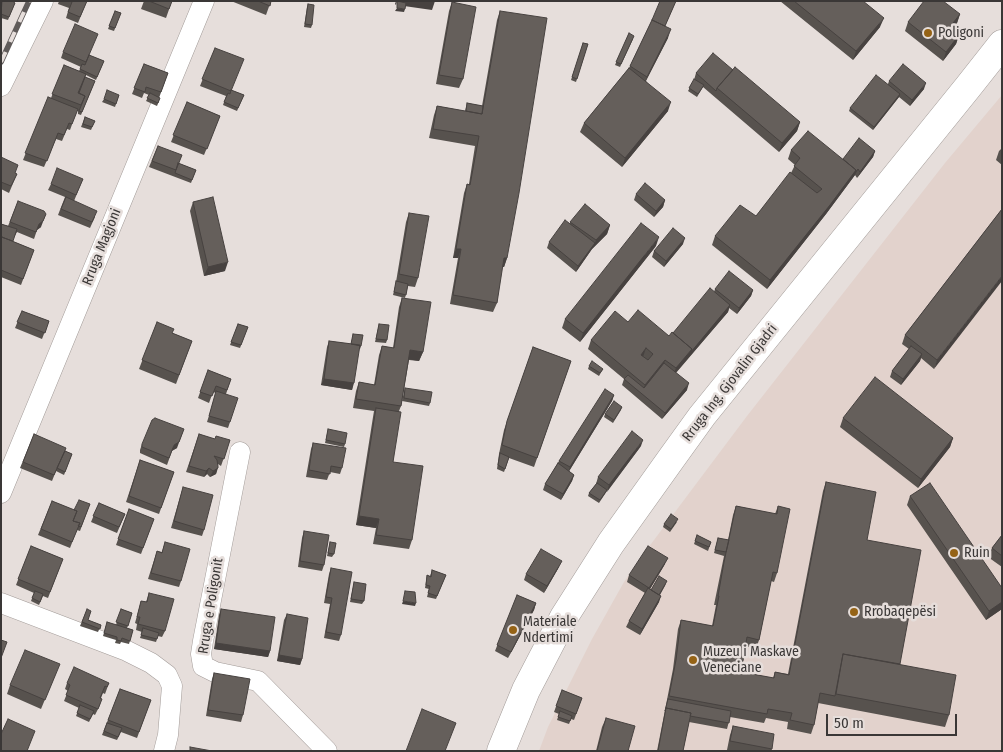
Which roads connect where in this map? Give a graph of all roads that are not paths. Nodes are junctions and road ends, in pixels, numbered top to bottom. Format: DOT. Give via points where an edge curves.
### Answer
graph roads {
  1 [pos="42,1"];
  2 [pos="204,1"];
  3 [pos="1002,44"];
  4 [pos="1,86"];
  5 [pos="240,452"];
  6 [pos="1,493"];
  7 [pos="1,603"];
  8 [pos="164,751"];
  9 [pos="327,751"];
  10 [pos="501,751"];
  1 -- 4 [label="street"];
  2 -- 6 [label="street, Rruga Magjoni"];
  3 -- 10 [label="main road, Rruga Ing. Gjovalin Gjadri" via="702,416 611,543 564,617 526,690"];
  5 -- 9 [label="street, Rruga e Poligonit" via="203,641 203,666 215,672 258,681"];
  7 -- 8 [label="street" via="127,651 167,675 172,686"];
}
